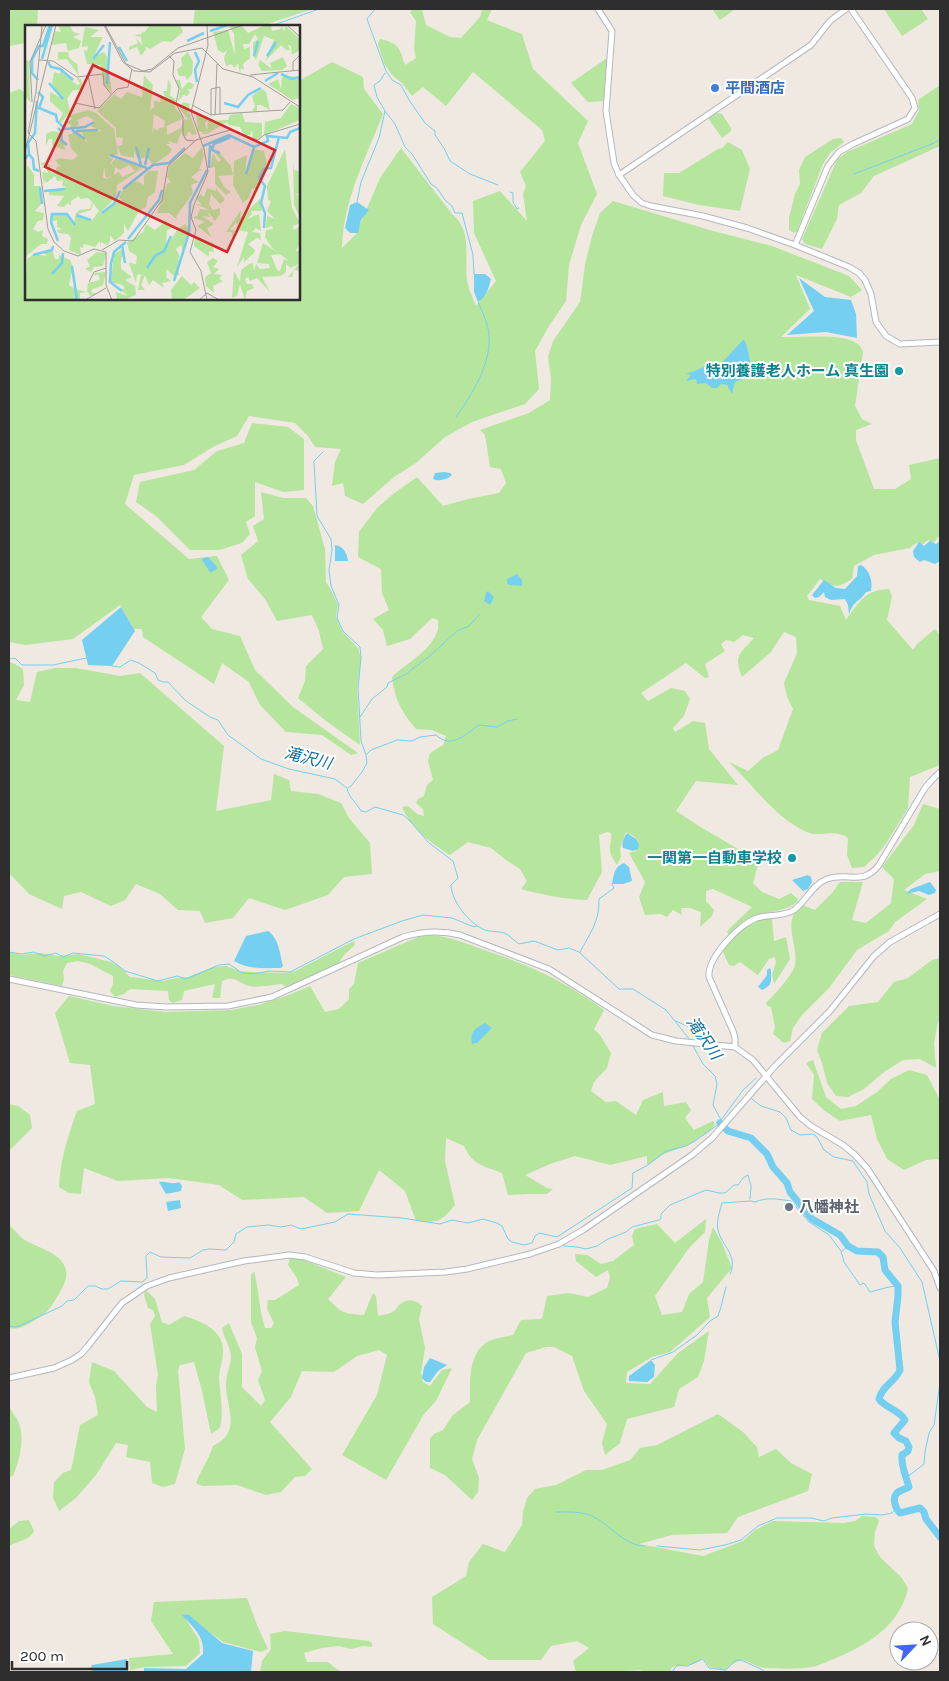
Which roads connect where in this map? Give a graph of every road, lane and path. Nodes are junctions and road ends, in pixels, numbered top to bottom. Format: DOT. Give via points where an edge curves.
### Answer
graph roads {
  1 [pos="598,9"];
  2 [pos="846,9"];
  3 [pos="851,9"];
  4 [pos="619,175"];
  5 [pos="795,244"];
  6 [pos="940,342"];
  7 [pos="940,772"];
  8 [pos="940,914"];
  9 [pos="9,979"];
  10 [pos="735,1047"];
  11 [pos="767,1077"];
  12 [pos="940,1288"];
  13 [pos="9,1378"];
  1 -- 4 [label="street" via="612,31 606,111 614,163"];
  2 -- 4 [label="street" via="830,21 811,45"];
  3 -- 5 [label="street" via="912,98 915,108 908,119 853,144 833,158"];
  4 -- 5 [label="street" via="632,195 642,203 703,216"];
  5 -- 6 [label="street" via="859,273 871,294 876,322 893,341 911,345"];
  7 -- 10 [label="street" via="925,788 879,865 870,874 826,879 792,912 749,920 716,955 708,971 709,977 733,1031"];
  8 -- 11 [label="street" via="890,942 874,956 830,1011"];
  9 -- 10 [label="street" via="136,1005 228,1006 272,997 403,937 432,931 446,932 549,969 652,1035 676,1041"];
  10 -- 11 [label="street" via="753,1060"];
  11 -- 12 [label="street" via="800,1117 843,1145 866,1168 934,1271"];
  11 -- 13 [label="street" via="719,1131 692,1155 583,1230 545,1250 446,1272 354,1273 289,1255 168,1278 147,1286 122,1303 81,1354 72,1360 54,1368"];
}
